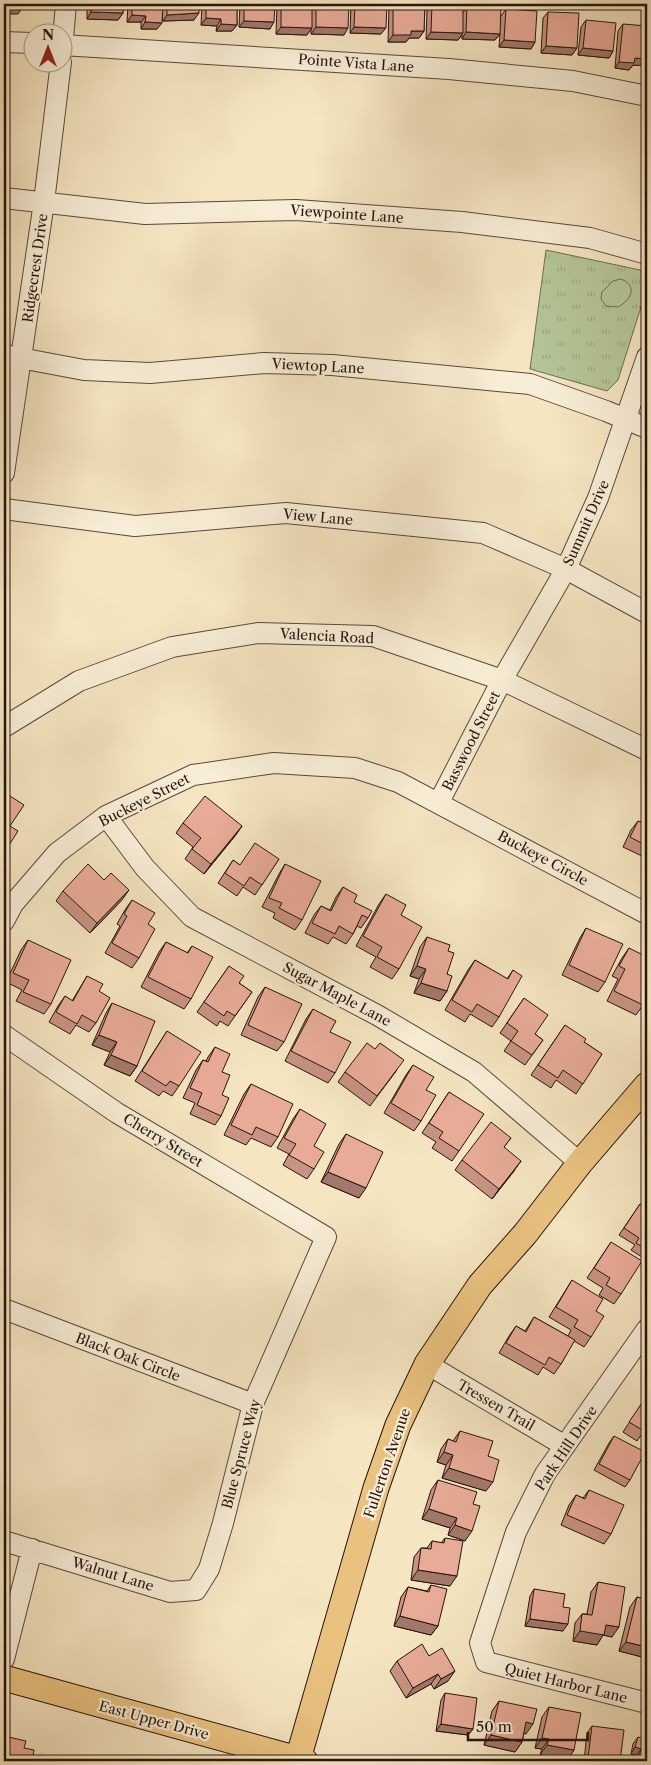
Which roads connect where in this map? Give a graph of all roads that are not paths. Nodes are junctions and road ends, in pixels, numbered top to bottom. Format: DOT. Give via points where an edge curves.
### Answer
graph roads {
  1 [pos="66,4"];
  2 [pos="65,22"];
  3 [pos="4,42"];
  4 [pos="22,43"];
  5 [pos="72,46"];
  6 [pos="60,72"];
  7 [pos="647,96"];
  8 [pos="4,198"];
  9 [pos="44,202"];
  10 [pos="647,254"];
  11 [pos="13,357"];
  12 [pos="647,357"];
  13 [pos="626,420"];
  14 [pos="647,428"];
  15 [pos="4,473"];
  16 [pos="4,509"];
  17 [pos="566,569"];
  18 [pos="647,613"];
  19 [pos="502,680"];
  20 [pos="4,728"];
  21 [pos="647,750"];
  22 [pos="439,802"];
  23 [pos="106,816"];
  24 [pos="647,914"];
  25 [pos="4,921"];
  26 [pos="4,1036"];
  27 [pos="647,1085"];
  28 [pos="580,1163"];
  29 [pos="326,1237"];
  30 [pos="4,1309"];
  31 [pos="647,1330"];
  32 [pos="427,1364"];
  33 [pos="253,1404"];
  34 [pos="566,1446"];
  35 [pos="4,1541"];
  36 [pos="32,1549"];
  37 [pos="196,1590"];
  38 [pos="4,1659"];
  39 [pos="486,1662"];
  40 [pos="4,1678"];
  41 [pos="647,1703"];
  42 [pos="300,1761"];
  1 -- 2 [label="street"];
  3 -- 4 [label="street"];
  5 -- 7 [label="street, Pointe Vista Lane" via="449,69 573,81"];
  6 -- 9 [label="street, Ridgecrest Drive"];
  8 -- 9 [label="street, Viewpointe Lane"];
  9 -- 10 [label="street, Viewpointe Lane" via="145,214 296,210 462,222 590,238"];
  9 -- 11 [label="street, Ridgecrest Drive"];
  11 -- 13 [label="street, Viewtop Lane" via="84,370 150,373 264,363 332,365 520,383"];
  11 -- 15 [label="street, Ridgecrest Drive"];
  12 -- 13 [label="street, Summit Drive"];
  13 -- 14 [label="street, Viewtop Lane"];
  13 -- 17 [label="street, Summit Drive" via="598,498"];
  16 -- 17 [label="street, View Lane" via="135,526 286,513 483,533"];
  17 -- 18 [label="street, View Lane"];
  17 -- 19 [label="street, Summit Drive"];
  19 -- 20 [label="street, Valencia Road" via="373,636 258,633 162,650 78,681"];
  19 -- 21 [label="street, Valencia Road"];
  19 -- 22 [label="street, Basswood Street"];
  22 -- 23 [label="street, Buckeye Street" via="398,782 356,768 274,763 193,775"];
  22 -- 24 [label="street, Buckeye Circle"];
  23 -- 25 [label="street, Buckeye Street" via="57,854 13,904"];
  23 -- 28 [label="street, Sugar Maple Lane" via="145,868 192,916 377,1014 474,1072"];
  26 -- 29 [label="street, Cherry Street" via="117,1113"];
  27 -- 28 [label="main road, Fullerton Avenue"];
  28 -- 32 [label="main road, Fullerton Avenue" via="480,1285"];
  29 -- 33 [label="street, Blue Spruce Way"];
  30 -- 33 [label="street, Black Oak Circle"];
  31 -- 34 [label="street, Park Hill Drive"];
  32 -- 34 [label="street, Tressen Trail"];
  32 -- 42 [label="main road, Fullerton Avenue" via="398,1425 376,1488"];
  33 -- 37 [label="street, Blue Spruce Way" via="209,1569"];
  34 -- 39 [label="street, Park Hill Drive" via="545,1474 516,1532 480,1643"];
  35 -- 36 [label="street, Walnut Lane"];
  36 -- 37 [label="street, Walnut Lane" via="170,1592"];
  36 -- 38 [label="street"];
  39 -- 41 [label="street, Quiet Harbor Lane"];
  40 -- 42 [label="main road, East Upper Drive"];
}
